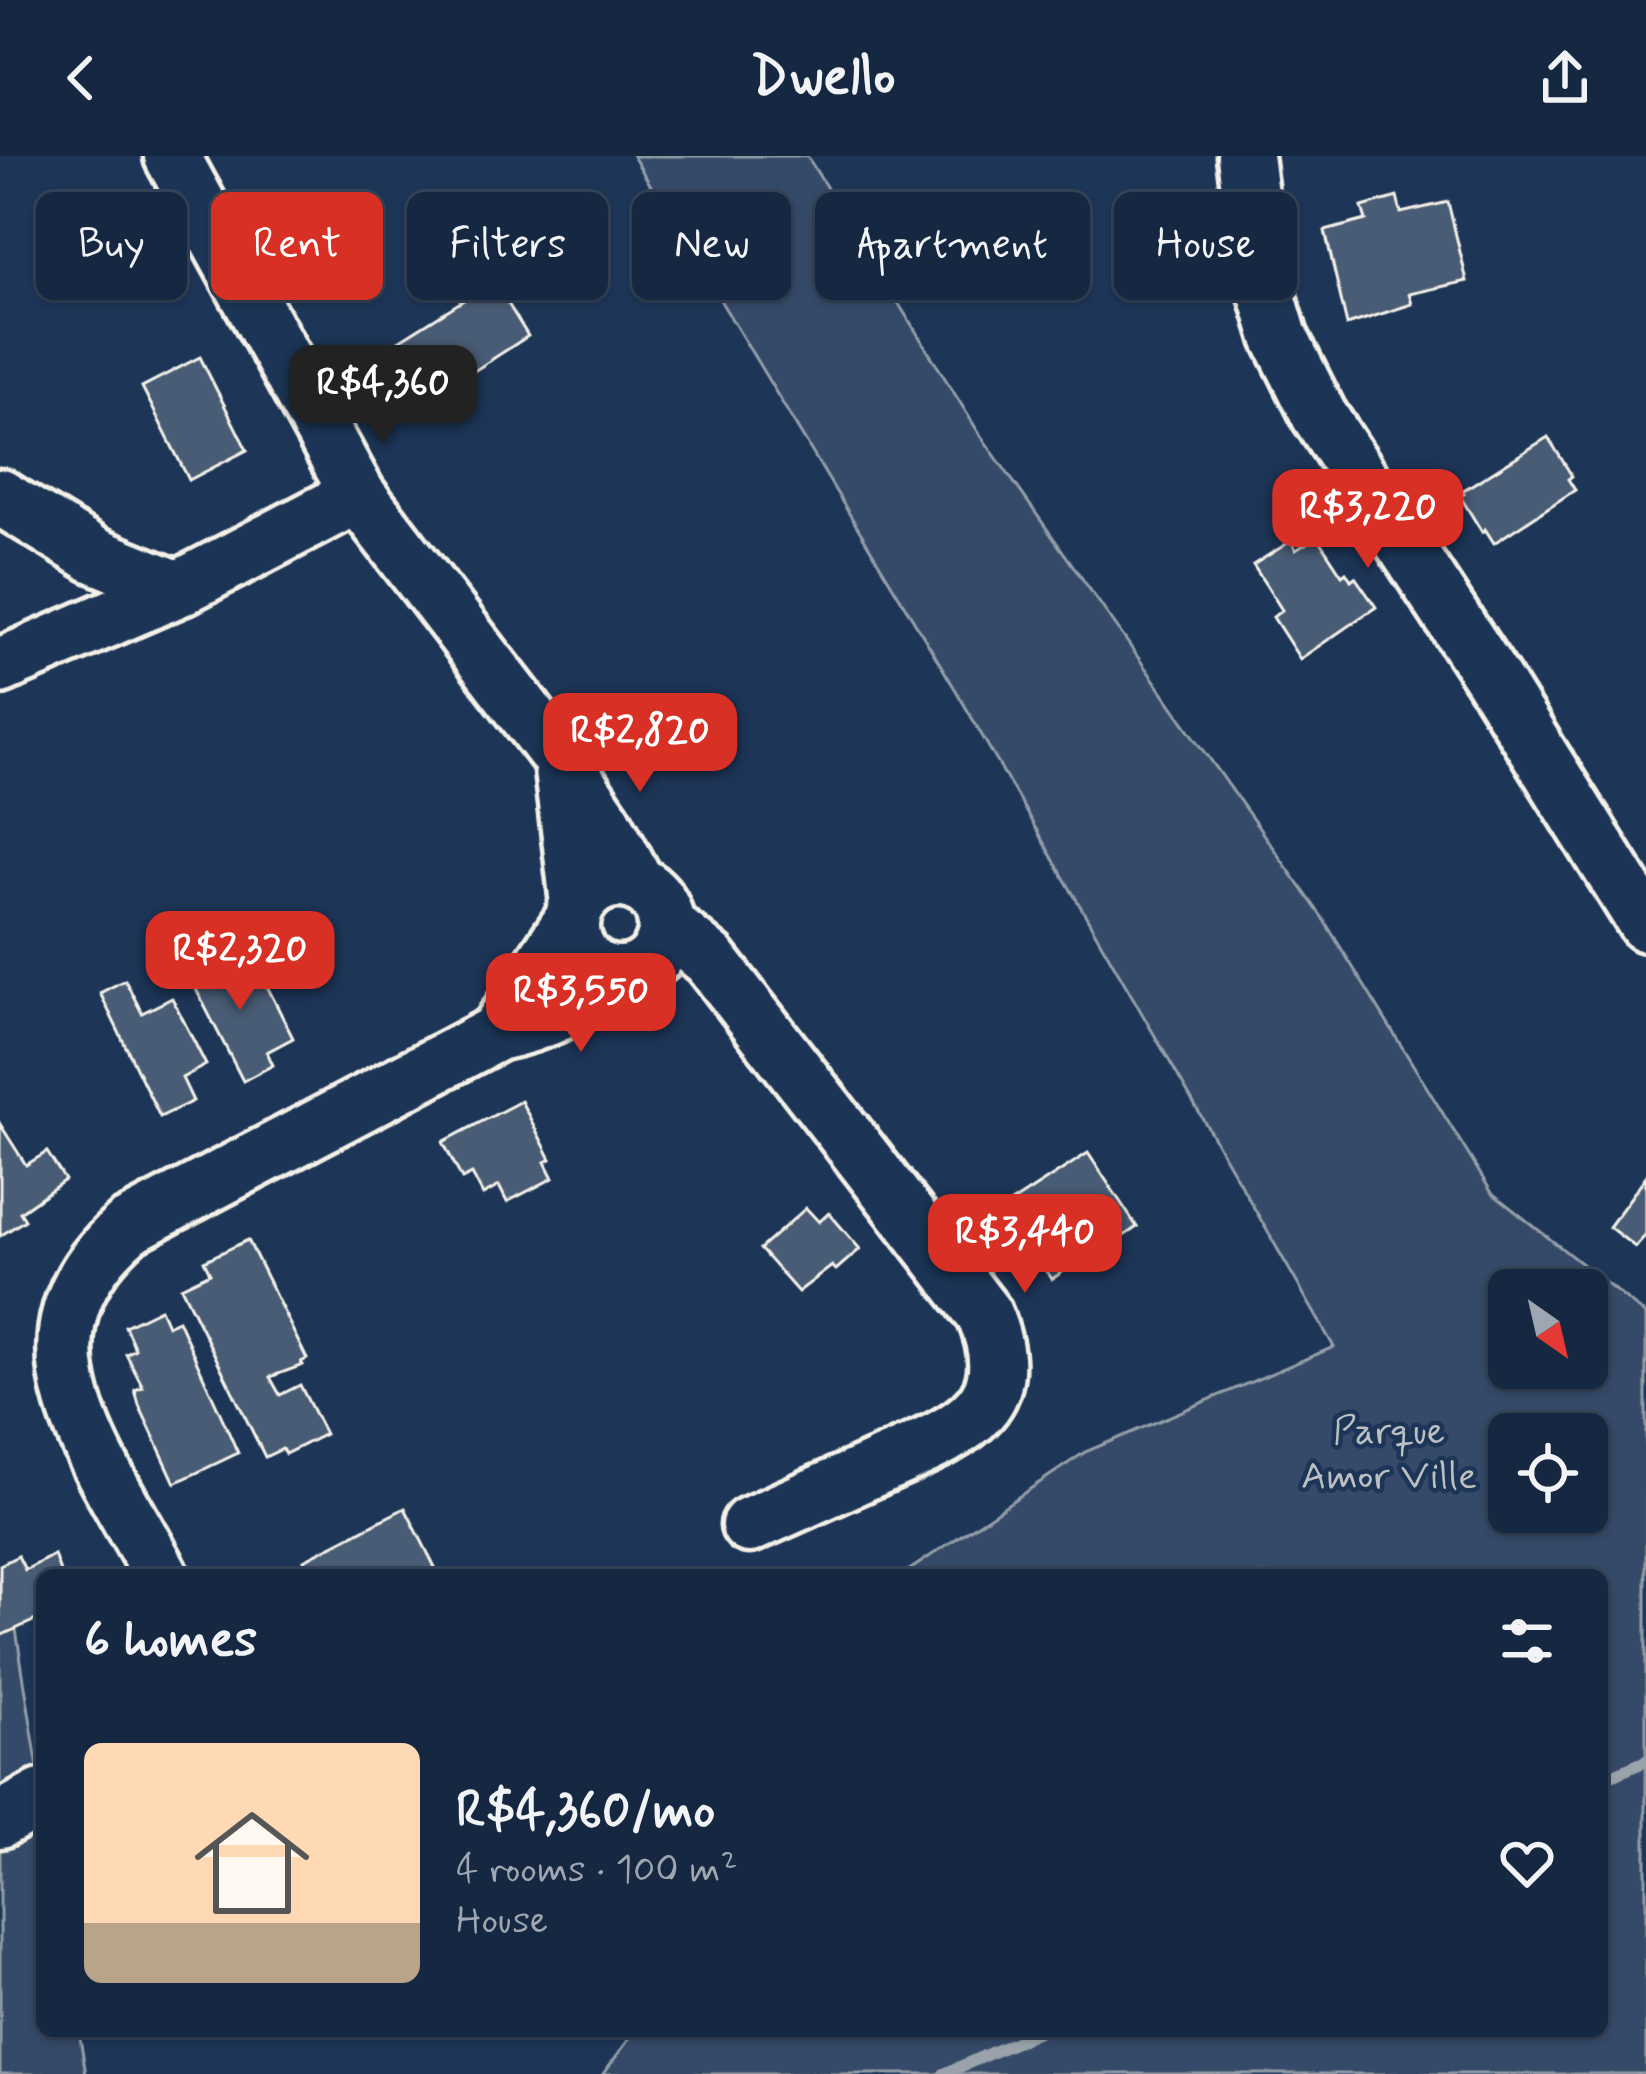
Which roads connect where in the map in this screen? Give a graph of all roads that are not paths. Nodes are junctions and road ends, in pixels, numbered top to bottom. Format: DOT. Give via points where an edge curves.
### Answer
graph roads {
  1 [pos="172,156"];
  2 [pos="1245,156"];
  3 [pos="358,495"];
  4 [pos="0,497"];
  5 [pos="178,590"];
  6 [pos="0,666"];
  7 [pos="560,759"];
  8 [pos="636,882"];
  9 [pos="575,912"];
  10 [pos="1646,924"];
  11 [pos="642,957"];
  12 [pos="496,1033"];
  13 [pos="749,1525"];
  14 [pos="155,1569"];
  15 [pos="36,1800"];
  16 [pos="0,1820"];
  17 [pos="0,1834"];
  18 [pos="36,1839"];
  1 -- 3 [label="street"];
  2 -- 10 [label="street" via="1259,271 1319,415"];
  3 -- 5 [label="street"];
  3 -- 7 [label="street"];
  4 -- 5 [label="street" via="94,555"];
  5 -- 6 [label="street"];
  7 -- 8 [label="street"];
  7 -- 9 [label="street"];
  8 -- 9 [label="street" via="614,879 593,888"];
  8 -- 11 [label="street" via="657,899"];
  9 -- 11 [label="street" via="573,939 597,969"];
  9 -- 12 [label="street"];
  11 -- 12 [label="street" via="567,1011"];
  11 -- 13 [label="street" via="726,982 984,1314 999,1359 989,1393 960,1430"];
  12 -- 14 [label="street" via="128,1227 76,1279 58,1315 56,1374"];
  15 -- 16 [label="street"];
  17 -- 18 [label="street"];
}
